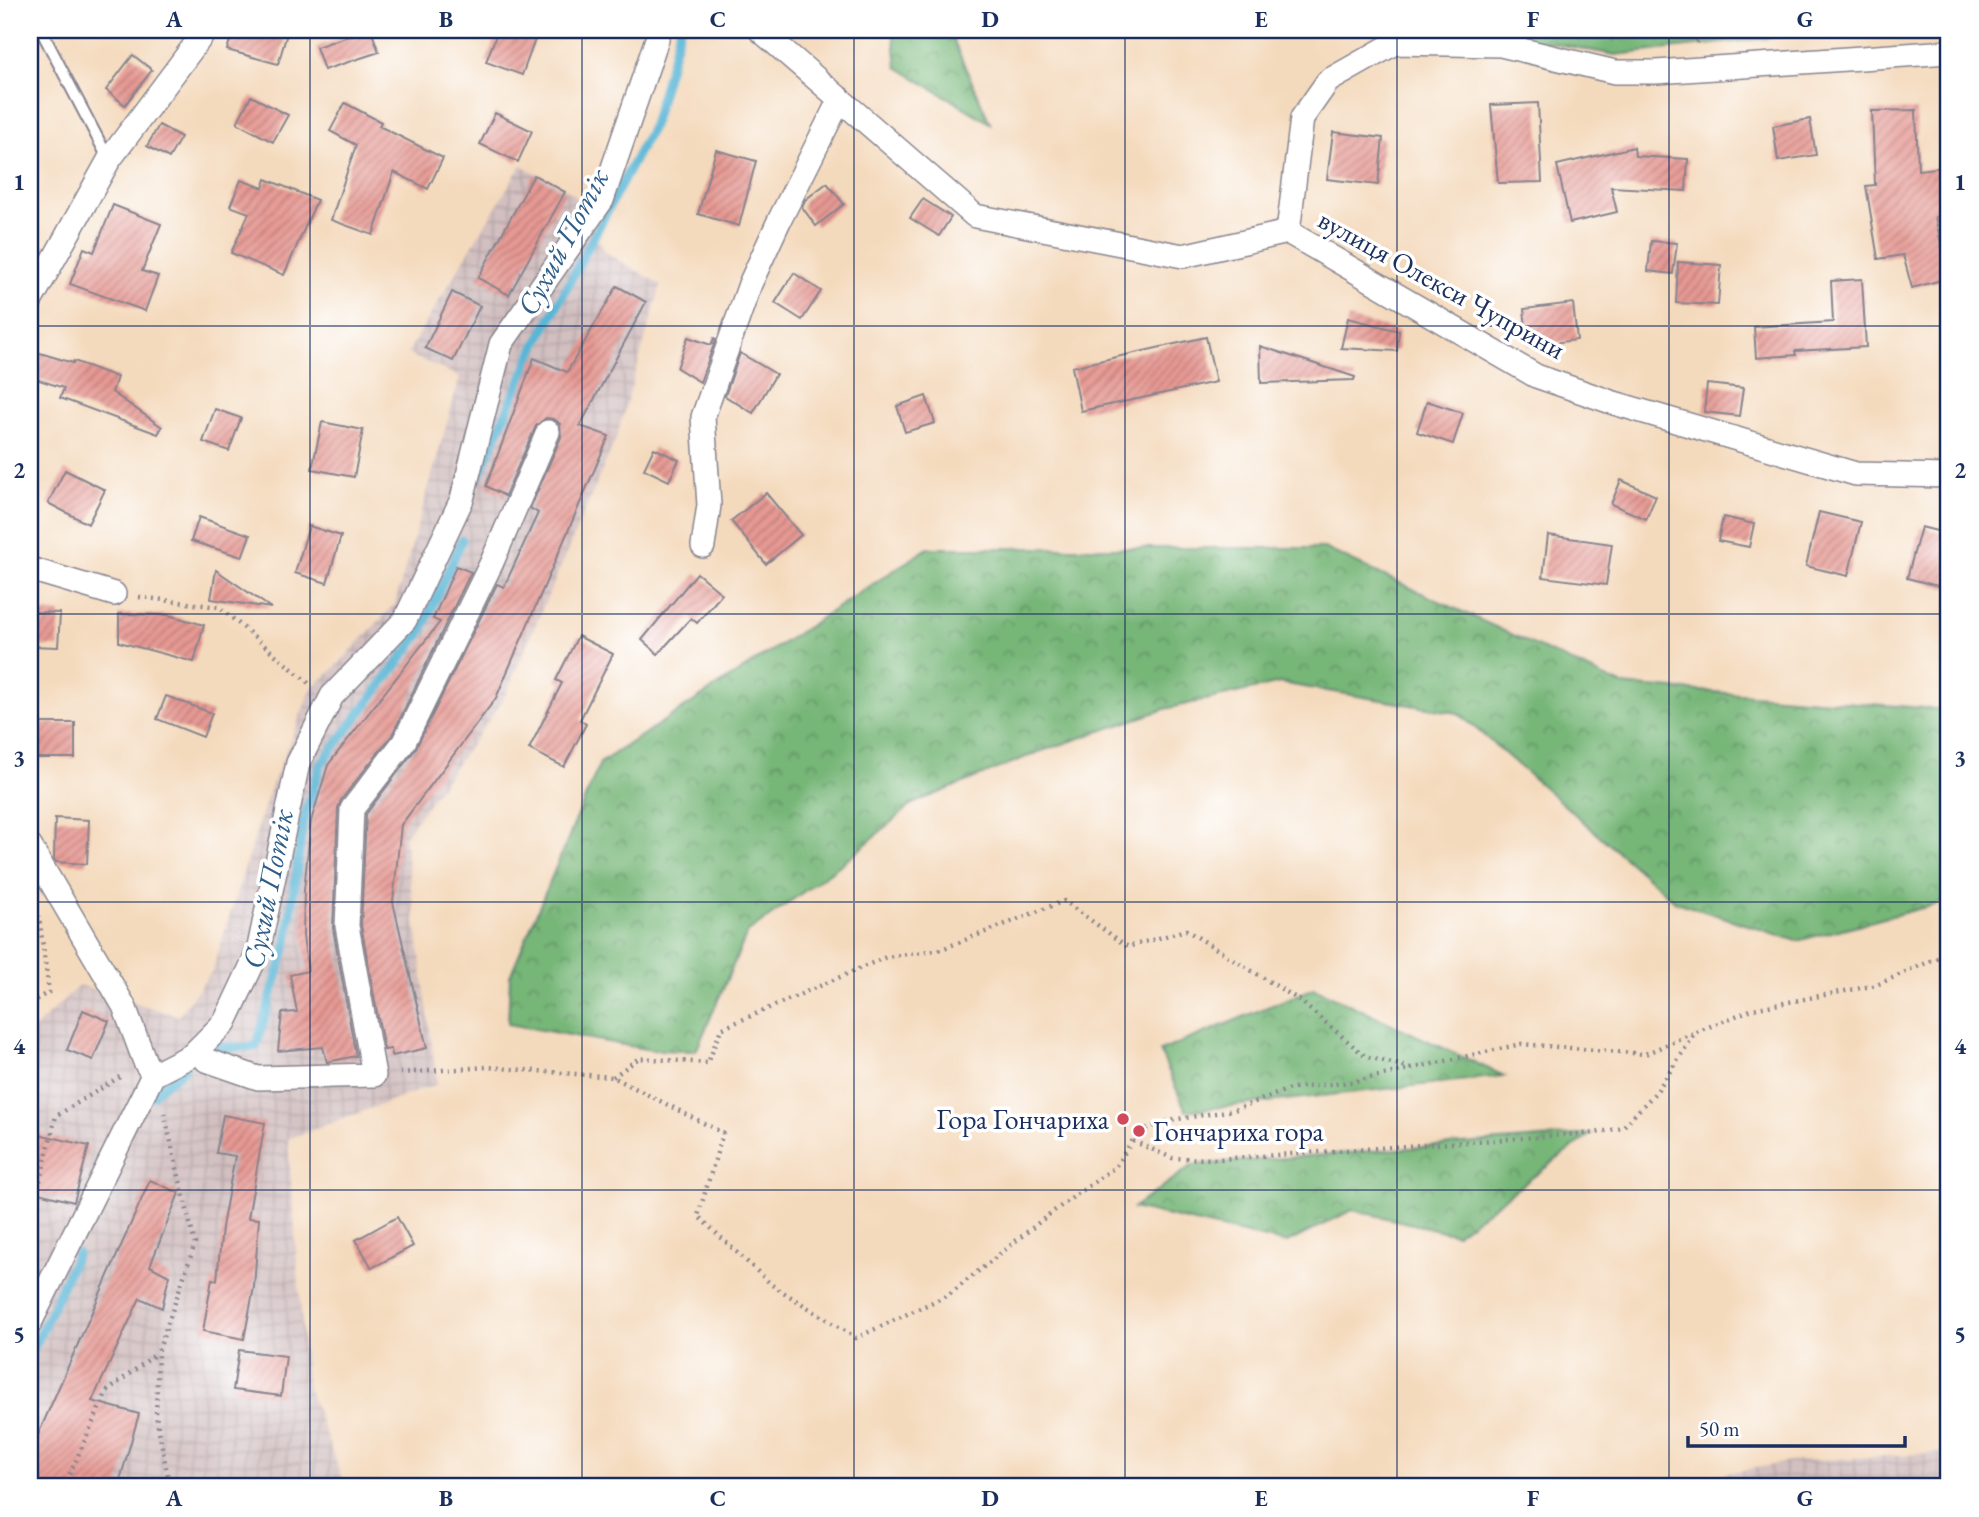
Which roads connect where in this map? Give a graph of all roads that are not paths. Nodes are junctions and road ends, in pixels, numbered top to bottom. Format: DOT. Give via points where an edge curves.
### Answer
graph roads {
  1 [pos="41,30"];
  2 [pos="206,30"];
  3 [pos="658,30"];
  4 [pos="760,30"];
  5 [pos="1949,52"];
  6 [pos="840,99"];
  7 [pos="109,160"];
  8 [pos="1288,232"];
  9 [pos="30,302"];
  10 [pos="548,432"];
  11 [pos="1949,476"];
  12 [pos="703,547"];
  13 [pos="30,569"];
  14 [pos="114,594"];
  15 [pos="30,846"];
  16 [pos="206,1060"];
  17 [pos="149,1069"];
  18 [pos="30,1323"];
  1 -- 7 [label="lane"];
  2 -- 7 [label="street"];
  3 -- 17 [label="street" via="602,200 501,344 462,499 405,620 332,696 298,763 258,952 231,1011 192,1055"];
  4 -- 6 [label="street, вулиця Олекси Чуприни"];
  5 -- 8 [label="street" via="1615,72 1500,45 1395,43 1328,81 1302,118"];
  6 -- 8 [label="street, вулиця Олекси Чуприни" via="975,216 1183,256"];
  6 -- 12 [label="street" via="750,284 703,417 709,505"];
  7 -- 9 [label="street"];
  8 -- 11 [label="street, вулиця Олекси Чуприни" via="1536,376 1856,474"];
  10 -- 16 [label="street" via="492,562 404,742 352,809 347,926 374,1075 258,1078"];
  13 -- 14 [label="street"];
  15 -- 17 [label="street" via="124,1006"];
  17 -- 18 [label="street"];
}
